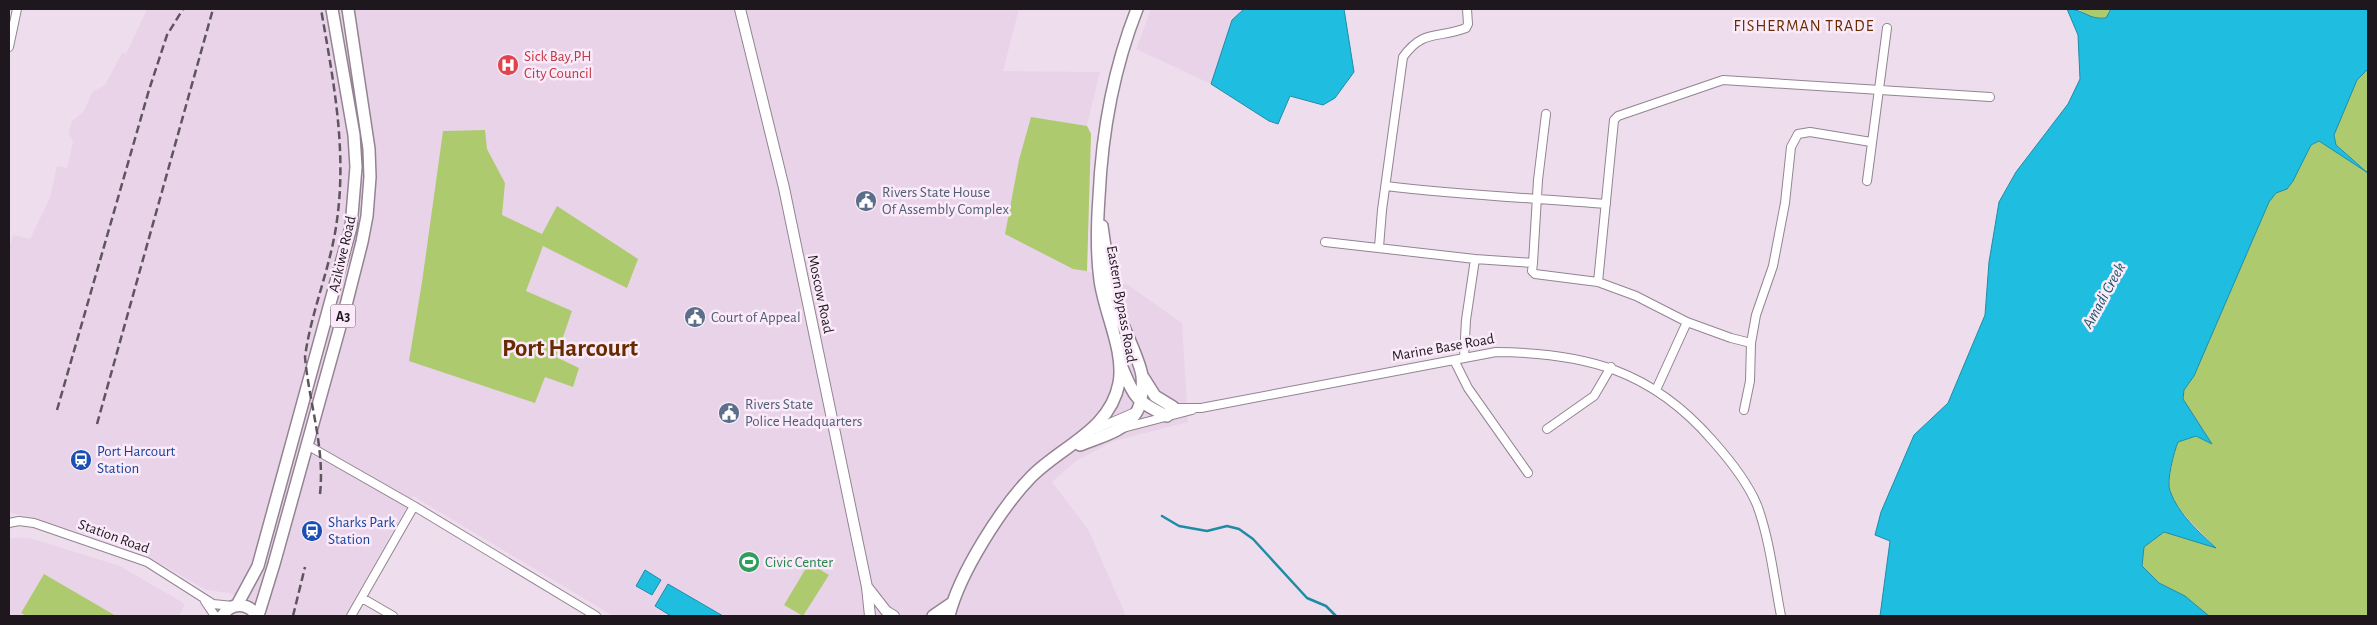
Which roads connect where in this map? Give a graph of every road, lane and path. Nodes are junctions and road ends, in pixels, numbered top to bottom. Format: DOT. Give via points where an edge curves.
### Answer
graph roads {
  1 [pos="17,9"];
  2 [pos="332,9"];
  3 [pos="348,9"];
  4 [pos="740,9"];
  5 [pos="1137,9"];
  6 [pos="1467,9"];
  7 [pos="1887,28"];
  8 [pos="9,47"];
  9 [pos="1880,91"];
  10 [pos="1990,97"];
  11 [pos="1546,114"];
  12 [pos="1871,142"];
  13 [pos="1867,181"];
  14 [pos="1386,186"];
  15 [pos="1538,199"];
  16 [pos="1098,203"];
  17 [pos="1606,204"];
  18 [pos="1325,242"];
  19 [pos="1379,247"];
  20 [pos="1475,259"];
  21 [pos="1533,262"];
  22 [pos="1598,282"];
  23 [pos="1687,322"];
  24 [pos="1751,342"];
  25 [pos="1464,357"];
  26 [pos="1454,360"];
  27 [pos="1120,361"];
  28 [pos="1611,367"];
  29 [pos="1142,375"];
  30 [pos="1656,390"];
  31 [pos="1138,407"];
  32 [pos="1744,410"];
  33 [pos="1170,412"];
  34 [pos="1116,430"];
  35 [pos="1547,430"];
  36 [pos="1090,432"];
  37 [pos="307,445"];
  38 [pos="1065,452"];
  39 [pos="1528,474"];
  40 [pos="414,506"];
  41 [pos="9,523"];
  42 [pos="867,587"];
  43 [pos="202,597"];
  44 [pos="362,598"];
  45 [pos="952,603"];
  46 [pos="235,606"];
  47 [pos="215,616"];
  48 [pos="222,616"];
  49 [pos="257,616"];
  50 [pos="350,616"];
  51 [pos="393,616"];
  52 [pos="596,616"];
  53 [pos="870,616"];
  54 [pos="894,616"];
  55 [pos="934,616"];
  56 [pos="949,616"];
  57 [pos="1781,616"];
  1 -- 8 [label="street"];
  2 -- 46 [label="main road, Azikiwe Road / A3" via="354,135 356,167 351,227 258,566"];
  3 -- 37 [label="main road, Azikiwe Road / A3" via="369,149 370,177 362,242"];
  4 -- 42 [label="street, Moscow Road" via="784,188"];
  5 -- 16 [label="main road, Eastern Bypass Road" via="1123,45 1107,113"];
  6 -- 14 [label="street" via="1466,28 1423,37 1404,57"];
  7 -- 9 [label="street"];
  9 -- 10 [label="street"];
  9 -- 12 [label="street"];
  9 -- 17 [label="street" via="1723,80 1618,116 1614,120"];
  11 -- 15 [label="street"];
  12 -- 13 [label="street"];
  12 -- 24 [label="street" via="1810,132 1798,134 1794,140 1772,266"];
  14 -- 15 [label="street"];
  14 -- 19 [label="street"];
  15 -- 17 [label="street"];
  15 -- 21 [label="street"];
  16 -- 27 [label="main road, Eastern Bypass Road" via="1096,242 1100,282"];
  16 -- 29 [label="main road, Eastern Bypass Road" via="1113,292"];
  17 -- 22 [label="street"];
  18 -- 19 [label="street"];
  19 -- 20 [label="street"];
  20 -- 21 [label="street"];
  20 -- 25 [label="street"];
  21 -- 22 [label="street" via="1535,274"];
  22 -- 23 [label="street" via="1636,296"];
  23 -- 24 [label="street"];
  23 -- 30 [label="street"];
  24 -- 32 [label="street" via="1750,381"];
  25 -- 26 [label="street, Marine Base Road"];
  25 -- 28 [label="street, Marine Base Road" via="1496,352 1539,352"];
  26 -- 33 [label="street, Marine Base Road"];
  26 -- 39 [label="street" via="1468,388"];
  27 -- 31 [label="main road"];
  27 -- 36 [label="main road, Eastern Bypass Road" via="1119,383 1110,407"];
  28 -- 30 [label="street, Marine Base Road"];
  28 -- 35 [label="street" via="1594,396"];
  29 -- 31 [label="main road, Eastern Bypass Road"];
  29 -- 33 [label="main road"];
  30 -- 57 [label="street, Marine Base Road" via="1702,428 1744,480 1757,505"];
  31 -- 33 [label="main road"];
  31 -- 34 [label="main road"];
  31 -- 36 [label="street"];
  33 -- 34 [label="street, Marine Base Road"];
  34 -- 38 [label="main road"];
  36 -- 38 [label="main road"];
  37 -- 40 [label="street"];
  37 -- 49 [label="main road, Azikiwe Road / A3"];
  38 -- 45 [label="main road" via="1048,461 1015,494 985,538"];
  40 -- 44 [label="street"];
  40 -- 52 [label="street"];
  41 -- 43 [label="street, Station Road" via="34,523 124,553 147,562"];
  42 -- 53 [label="street, Moscow Road"];
  42 -- 54 [label="street, Moscow Road"];
  43 -- 46 [label="street, Station Road" via="213,604"];
  43 -- 47 [label="street, Station Road"];
  44 -- 50 [label="street"];
  44 -- 51 [label="street"];
  45 -- 55 [label="main road"];
  45 -- 56 [label="main road"];
  46 -- 48 [label="main road, A3"];
  46 -- 49 [label="main road, A3" via="249,608"];
}
